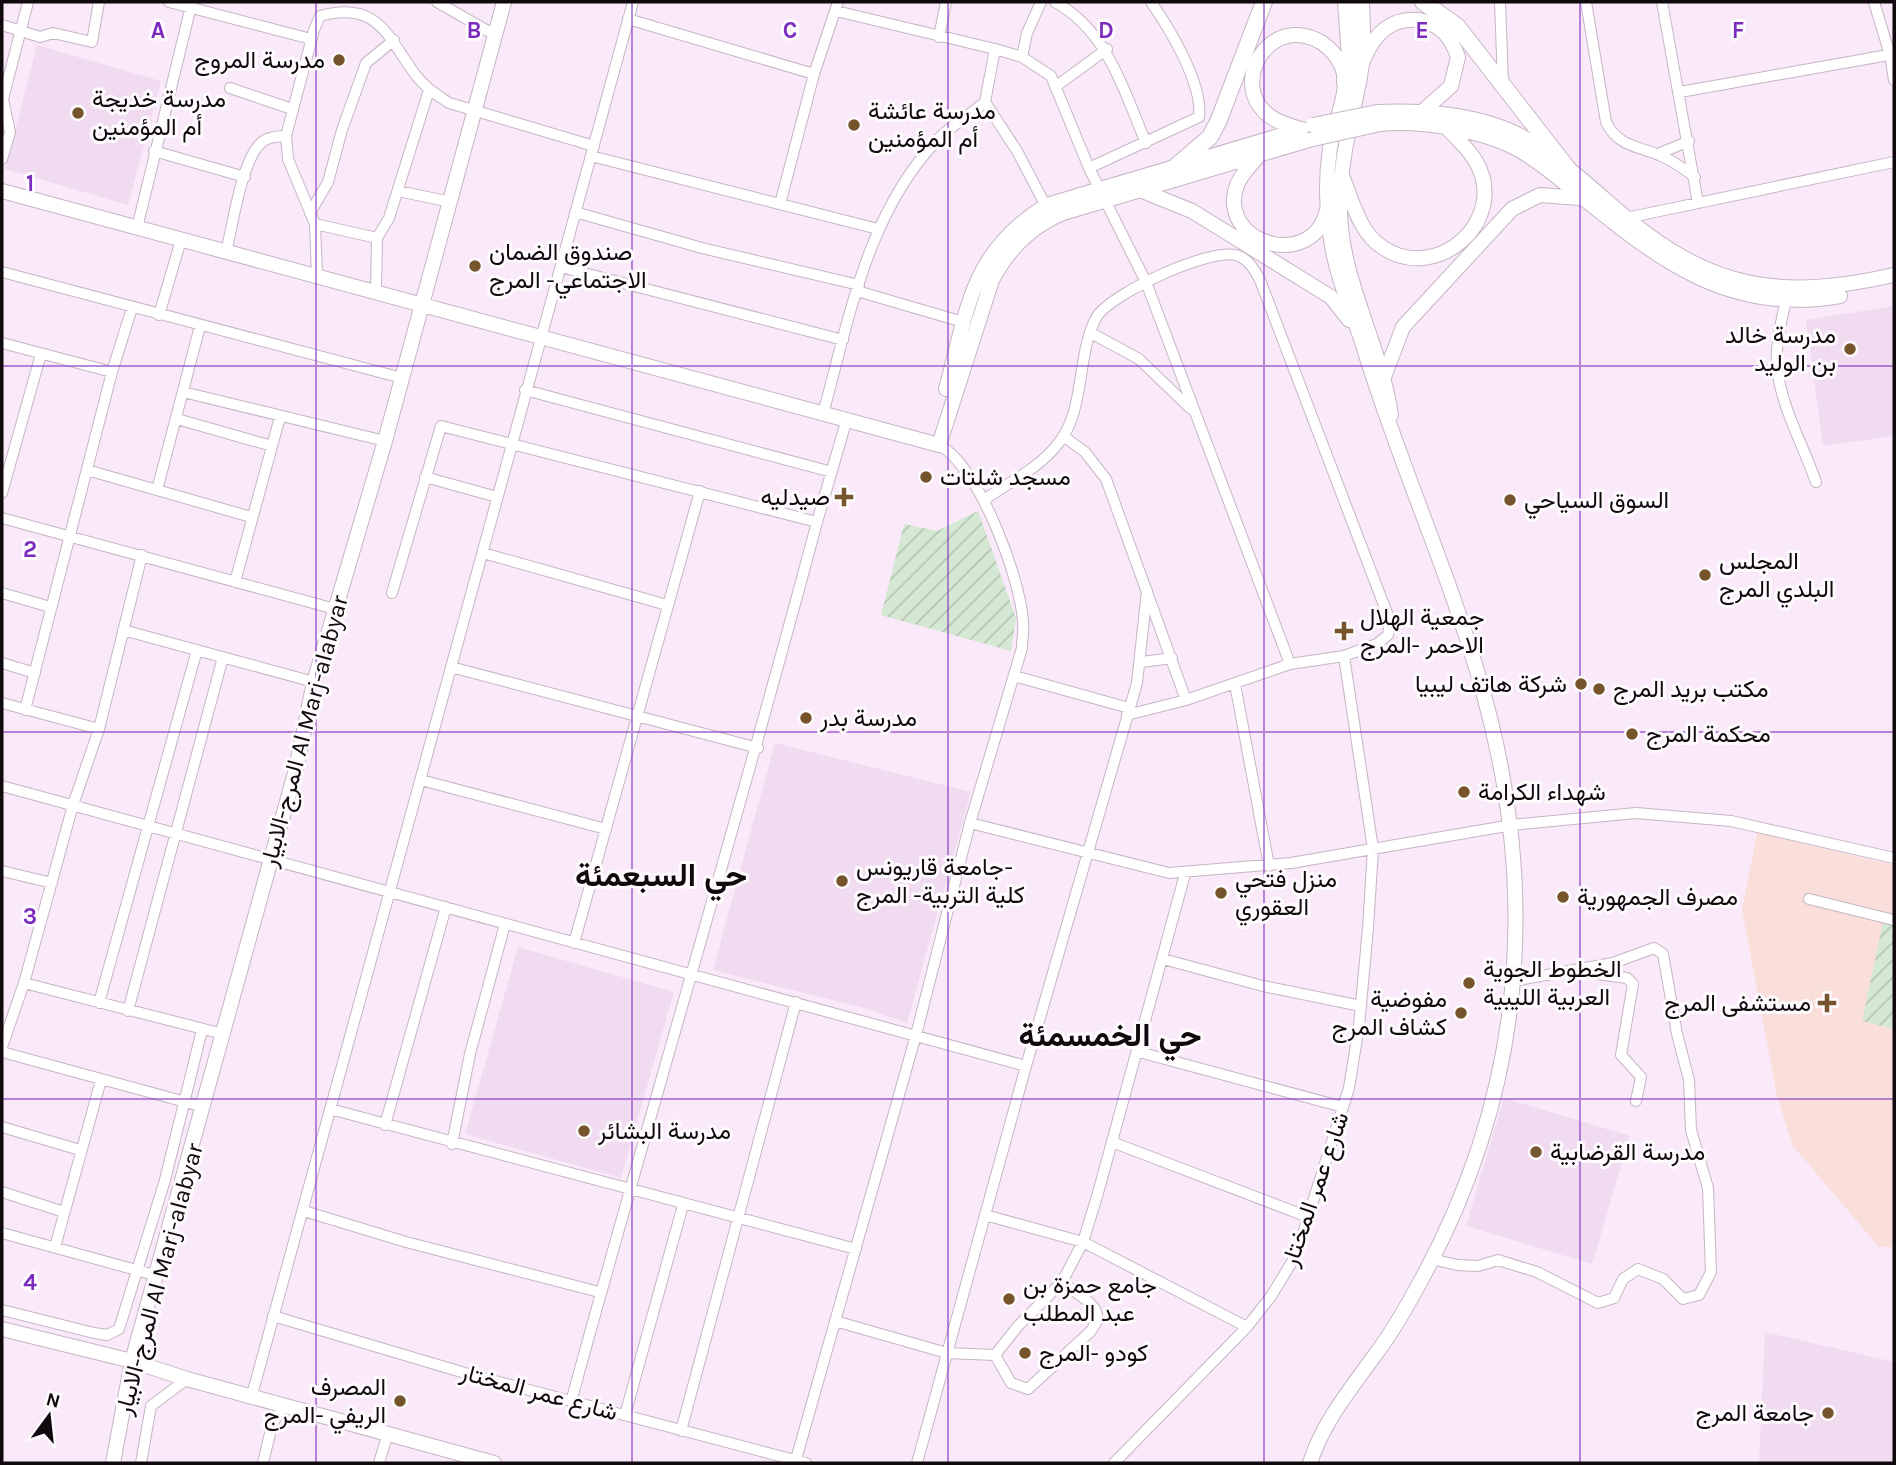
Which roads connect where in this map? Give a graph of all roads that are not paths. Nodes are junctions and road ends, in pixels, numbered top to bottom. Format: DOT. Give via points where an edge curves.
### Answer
graph roads {
  1 [pos="28,2"];
  2 [pos="99,2"];
  3 [pos="169,2"];
  4 [pos="437,2"];
  5 [pos="504,2"];
  6 [pos="633,2"];
  7 [pos="946,2"];
  8 [pos="1041,2"];
  9 [pos="1055,2"];
  10 [pos="1151,2"];
  11 [pos="1346,2"];
  12 [pos="1361,2"];
  13 [pos="1423,2"];
  14 [pos="1500,2"];
  15 [pos="1586,2"];
  16 [pos="1662,2"];
  17 [pos="1874,2"];
  18 [pos="191,4"];
  19 [pos="1261,4"];
  20 [pos="837,7"];
  21 [pos="628,19"];
  22 [pos="2,25"];
  23 [pos="20,29"];
  24 [pos="495,36"];
  25 [pos="939,37"];
  26 [pos="311,39"];
  27 [pos="394,40"];
  28 [pos="995,49"];
  29 [pos="1107,49"];
  30 [pos="1892,54"];
  31 [pos="1022,57"];
  32 [pos="1363,58"];
  33 [pos="814,74"];
  34 [pos="1894,80"];
  35 [pos="1345,82"];
  36 [pos="1503,83"];
  37 [pos="1055,87"];
  38 [pos="230,88"];
  39 [pos="429,90"];
  40 [pos="1680,92"];
  41 [pos="985,102"];
  42 [pos="292,109"];
  43 [pos="475,112"];
  44 [pos="1422,112"];
  45 [pos="1378,118"];
  46 [pos="1447,128"];
  47 [pos="1307,131"];
  48 [pos="286,136"];
  49 [pos="1689,141"];
  50 [pos="1146,143"];
  51 [pos="154,151"];
  52 [pos="592,151"];
  53 [pos="1260,154"];
  54 [pos="1658,154"];
  55 [pos="2,159"];
  56 [pos="1894,162"];
  57 [pos="1175,167"];
  58 [pos="1089,168"];
  59 [pos="1568,169"];
  60 [pos="1341,175"];
  61 [pos="245,177"];
  62 [pos="1695,177"];
  63 [pos="1138,189"];
  64 [pos="2,191"];
  65 [pos="398,191"];
  66 [pos="1103,194"];
  67 [pos="1583,198"];
  68 [pos="1606,201"];
  69 [pos="451,202"];
  70 [pos="1698,203"];
  71 [pos="780,204"];
  72 [pos="1327,209"];
  73 [pos="1049,211"];
  74 [pos="575,212"];
  75 [pos="1626,218"];
  76 [pos="313,219"];
  77 [pos="137,228"];
  78 [pos="878,229"];
  79 [pos="377,238"];
  80 [pos="181,240"];
  81 [pos="226,252"];
  82 [pos="561,267"];
  83 [pos="2,272"];
  84 [pos="317,275"];
  85 [pos="1894,275"];
  86 [pos="1146,282"];
  87 [pos="1894,285"];
  88 [pos="858,288"];
  89 [pos="376,291"];
  90 [pos="1786,299"];
  91 [pos="423,304"];
  92 [pos="132,308"];
  93 [pos="159,315"];
  94 [pos="963,322"];
  95 [pos="200,326"];
  96 [pos="1091,333"];
  97 [pos="541,337"];
  98 [pos="844,340"];
  99 [pos="2,343"];
  100 [pos="1362,343"];
  101 [pos="41,354"];
  102 [pos="112,372"];
  103 [pos="1384,377"];
  104 [pos="402,378"];
  105 [pos="526,390"];
  106 [pos="183,392"];
  107 [pos="823,414"];
  108 [pos="1196,414"];
  109 [pos="280,417"];
  110 [pos="177,419"];
  111 [pos="846,422"];
  112 [pos="1394,434"];
  113 [pos="1063,436"];
  114 [pos="385,441"];
  115 [pos="511,443"];
  116 [pos="935,444"];
  117 [pos="272,446"];
  118 [pos="7,450"];
  119 [pos="87,470"];
  120 [pos="832,472"];
  121 [pos="425,477"];
  122 [pos="1816,482"];
  123 [pos="157,489"];
  124 [pos="700,491"];
  125 [pos="2,493"];
  126 [pos="497,497"];
  127 [pos="984,500"];
  128 [pos="251,517"];
  129 [pos="2,518"];
  130 [pos="817,522"];
  131 [pos="69,536"];
  132 [pos="483,553"];
  133 [pos="142,555"];
  134 [pos="235,582"];
  135 [pos="1147,591"];
  136 [pos="2,593"];
  137 [pos="391,593"];
  138 [pos="667,606"];
  139 [pos="50,607"];
  140 [pos="335,609"];
  141 [pos="123,630"];
  142 [pos="197,650"];
  143 [pos="1344,656"];
  144 [pos="223,657"];
  145 [pos="1172,658"];
  146 [pos="1142,662"];
  147 [pos="2,663"];
  148 [pos="1290,664"];
  149 [pos="451,667"];
  150 [pos="35,673"];
  151 [pos="1014,676"];
  152 [pos="314,682"];
  153 [pos="1235,684"];
  154 [pos="1186,700"];
  155 [pos="2,702"];
  156 [pos="24,710"];
  157 [pos="1128,712"];
  158 [pos="637,716"];
  159 [pos="99,729"];
  160 [pos="758,748"];
  161 [pos="421,780"];
  162 [pos="2,786"];
  163 [pos="73,805"];
  164 [pos="970,823"];
  165 [pos="149,825"];
  166 [pos="1512,825"];
  167 [pos="606,829"];
  168 [pos="175,833"];
  169 [pos="1373,849"];
  170 [pos="1088,855"];
  171 [pos="271,856"];
  172 [pos="1894,858"];
  173 [pos="1269,866"];
  174 [pos="2,871"];
  175 [pos="1185,874"];
  176 [pos="52,883"];
  177 [pos="391,892"];
  178 [pos="1809,898"];
  179 [pos="446,907"];
  180 [pos="1894,920"];
  181 [pos="505,924"];
  182 [pos="574,943"];
  183 [pos="1163,959"];
  184 [pos="1577,971"];
  185 [pos="693,975"];
  186 [pos="1513,981"];
  187 [pos="24,983"];
  188 [pos="99,1003"];
  189 [pos="796,1003"];
  190 [pos="1361,1006"];
  191 [pos="128,1011"];
  192 [pos="202,1030"];
  193 [pos="223,1034"];
  194 [pos="916,1035"];
  195 [pos="2,1049"];
  196 [pos="1139,1052"];
  197 [pos="1026,1066"];
  198 [pos="101,1080"];
  199 [pos="1636,1101"];
  200 [pos="185,1103"];
  201 [pos="204,1107"];
  202 [pos="1343,1107"];
  203 [pos="330,1109"];
  204 [pos="385,1125"];
  205 [pos="2,1127"];
  206 [pos="1112,1142"];
  207 [pos="452,1144"];
  208 [pos="80,1150"];
  209 [pos="629,1190"];
  210 [pos="2,1192"];
  211 [pos="682,1205"];
  212 [pos="304,1211"];
  213 [pos="64,1212"];
  214 [pos="985,1215"];
  215 [pos="1308,1217"];
  216 [pos="736,1219"];
  217 [pos="2,1233"];
  218 [pos="1083,1242"];
  219 [pos="55,1247"];
  220 [pos="856,1249"];
  221 [pos="1433,1259"];
  222 [pos="138,1271"];
  223 [pos="158,1276"];
  224 [pos="1062,1282"];
  225 [pos="599,1292"];
  226 [pos="2,1310"];
  227 [pos="273,1316"];
  228 [pos="835,1321"];
  229 [pos="1247,1327"];
  230 [pos="2,1329"];
  231 [pos="947,1353"];
  232 [pos="995,1355"];
  233 [pos="132,1361"];
  234 [pos="187,1379"];
  235 [pos="252,1395"];
  236 [pos="571,1402"];
  237 [pos="283,1406"];
  238 [pos="625,1415"];
  239 [pos="681,1431"];
  240 [pos="387,1433"];
  241 [pos="799,1462"];
  242 [pos="113,1463"];
  243 [pos="141,1463"];
  244 [pos="263,1463"];
  245 [pos="379,1463"];
  246 [pos="494,1463"];
  247 [pos="917,1463"];
  248 [pos="1114,1463"];
  249 [pos="1310,1463"];
  1 -- 23 [label="street"];
  2 -- 23 [label="street" via="92,42 52,33 40,37"];
  3 -- 18 [label="street"];
  4 -- 24 [label="street"];
  5 -- 24 [label="main road, المرج-الابيار Al Marj-alabyar"];
  6 -- 21 [label="street"];
  7 -- 25 [label="street"];
  8 -- 31 [label="street"];
  9 -- 29 [label="street"];
  10 -- 50 [label="street" via="1171,32 1200,108 1194,121"];
  11 -- 35 [label="highway" via="1351,45"];
  12 -- 32 [label="highway"];
  13 -- 36 [label="highway" via="1457,26"];
  14 -- 36 [label="street"];
  15 -- 54 [label="street" via="1606,122 1617,139"];
  16 -- 40 [label="street"];
  17 -- 30 [label="street"];
  18 -- 26 [label="street"];
  18 -- 51 [label="street"];
  19 -- 57 [label="highway" via="1218,122 1210,137"];
  20 -- 25 [label="street"];
  20 -- 33 [label="street"];
  21 -- 33 [label="street"];
  21 -- 52 [label="street"];
  22 -- 23 [label="street"];
  23 -- 55 [label="street" via="3,99 10,132"];
  24 -- 43 [label="main road, المرج-الابيار Al Marj-alabyar"];
  25 -- 28 [label="street"];
  26 -- 27 [label="street" via="320,16 342,9 371,13"];
  26 -- 42 [label="street"];
  27 -- 39 [label="street"];
  27 -- 76 [label="street" via="366,63"];
  28 -- 31 [label="street"];
  28 -- 41 [label="street"];
  29 -- 37 [label="street"];
  29 -- 50 [label="street"];
  30 -- 34 [label="street"];
  30 -- 40 [label="street"];
  31 -- 37 [label="street" via="1040,66"];
  32 -- 44 [label="main road" via="1385,28 1404,19 1430,22 1444,31 1458,57 1455,79"];
  32 -- 60 [label="main road"];
  33 -- 71 [label="street"];
  35 -- 47 [label="main road" via="1334,54 1318,40 1292,35 1263,50 1251,82 1256,101 1273,119"];
  35 -- 72 [label="main road" via="1330,147"];
  36 -- 59 [label="highway"];
  37 -- 58 [label="street"];
  38 -- 42 [label="street"];
  39 -- 43 [label="street"];
  39 -- 65 [label="street"];
  40 -- 49 [label="street"];
  41 -- 73 [label="street"];
  41 -- 78 [label="street" via="939,138 916,165 894,195"];
  42 -- 48 [label="street"];
  43 -- 52 [label="street"];
  43 -- 69 [label="main road, المرج-الابيار Al Marj-alabyar"];
  44 -- 45 [label="main road"];
  44 -- 59 [label="main road" via="1508,130"];
  45 -- 46 [label="main road"];
  45 -- 47 [label="main road, bridge"];
  46 -- 60 [label="main road" via="1475,160 1483,189 1477,223 1465,240 1447,253 1404,257 1381,247 1356,212"];
  46 -- 67 [label="main road" via="1513,147"];
  47 -- 53 [label="main road"];
  47 -- 57 [label="main road"];
  48 -- 61 [label="street" via="260,144"];
  48 -- 76 [label="street" via="288,159"];
  49 -- 54 [label="street"];
  49 -- 62 [label="street"];
  50 -- 58 [label="street"];
  51 -- 61 [label="street"];
  51 -- 77 [label="street"];
  52 -- 71 [label="street"];
  52 -- 74 [label="street"];
  53 -- 63 [label="main road"];
  53 -- 72 [label="main road" via="1238,183 1234,199 1242,225 1251,235 1274,246 1299,243 1319,229"];
  54 -- 62 [label="street"];
  56 -- 70 [label="street"];
  57 -- 66 [label="main road"];
  58 -- 66 [label="street"];
  59 -- 68 [label="main road"];
  60 -- 103 [label="main road" via="1342,233 1357,299"];
  61 -- 81 [label="street"];
  62 -- 70 [label="street"];
  63 -- 66 [label="main road"];
  63 -- 100 [label="main road" via="1177,202 1331,298"];
  64 -- 77 [label="main road"];
  65 -- 69 [label="street"];
  65 -- 79 [label="street"];
  66 -- 73 [label="main road"];
  66 -- 86 [label="street"];
  67 -- 68 [label="main road"];
  67 -- 90 [label="main road" via="1686,273 1725,289"];
  67 -- 103 [label="main road" via="1548,194 1512,209 1403,327"];
  68 -- 75 [label="main road"];
  69 -- 91 [label="main road, المرج-الابيار Al Marj-alabyar"];
  70 -- 75 [label="street"];
  71 -- 78 [label="street"];
  72 -- 100 [label="main road" via="1334,250"];
  73 -- 94 [label="main road" via="1010,231 987,259"];
  73 -- 116 [label="main road" via="1004,257 992,279"];
  74 -- 82 [label="street"];
  74 -- 88 [label="street"];
  75 -- 85 [label="main road" via="1699,266 1760,285 1820,289"];
  76 -- 79 [label="street"];
  76 -- 84 [label="street"];
  77 -- 80 [label="main road"];
  78 -- 88 [label="street"];
  79 -- 89 [label="street"];
  80 -- 81 [label="main road"];
  80 -- 93 [label="street"];
  81 -- 84 [label="main road"];
  82 -- 97 [label="street"];
  82 -- 98 [label="street"];
  83 -- 92 [label="street"];
  84 -- 89 [label="main road"];
  86 -- 96 [label="street" via="1101,310"];
  86 -- 108 [label="street"];
  86 -- 143 [label="street" via="1224,253 1239,256 1260,280 1390,621 1386,639"];
  87 -- 90 [label="main road" via="1819,299"];
  88 -- 94 [label="street"];
  88 -- 98 [label="street"];
  89 -- 91 [label="main road"];
  90 -- 122 [label="street" via="1777,370"];
  91 -- 97 [label="main road"];
  91 -- 104 [label="main road, المرج-الابيار Al Marj-alabyar"];
  92 -- 93 [label="street"];
  92 -- 102 [label="street"];
  93 -- 95 [label="street"];
  94 -- 116 [label="main road"];
  95 -- 104 [label="street"];
  95 -- 106 [label="street"];
  96 -- 108 [label="street" via="1139,359"];
  96 -- 113 [label="street"];
  97 -- 105 [label="street"];
  97 -- 107 [label="main road"];
  98 -- 107 [label="street"];
  99 -- 101 [label="street"];
  100 -- 112 [label="main road" via="1380,405"];
  101 -- 102 [label="street"];
  101 -- 118 [label="street"];
  102 -- 119 [label="street"];
  103 -- 112 [label="main road"];
  104 -- 114 [label="main road, المرج-الابيار Al Marj-alabyar"];
  105 -- 115 [label="street"];
  105 -- 120 [label="street"];
  106 -- 109 [label="street"];
  106 -- 110 [label="street"];
  107 -- 111 [label="main road"];
  108 -- 148 [label="street"];
  109 -- 114 [label="street"];
  109 -- 117 [label="street"];
  110 -- 117 [label="street"];
  110 -- 123 [label="street"];
  111 -- 116 [label="main road"];
  111 -- 120 [label="street"];
  112 -- 166 [label="main road" via="1481,686"];
  113 -- 127 [label="street" via="1043,459"];
  113 -- 135 [label="street" via="1085,452 1106,479"];
  114 -- 140 [label="main road, المرج-الابيار Al Marj-alabyar"];
  115 -- 121 [label="street" via="441,426"];
  115 -- 124 [label="street"];
  115 -- 126 [label="street"];
  116 -- 127 [label="street" via="957,458"];
  117 -- 128 [label="street"];
  118 -- 125 [label="street"];
  119 -- 123 [label="street"];
  119 -- 131 [label="street"];
  120 -- 130 [label="street"];
  121 -- 126 [label="street"];
  121 -- 137 [label="street"];
  123 -- 128 [label="street"];
  124 -- 130 [label="street"];
  124 -- 138 [label="street"];
  126 -- 132 [label="street"];
  127 -- 151 [label="street" via="1011,571 1023,622"];
  128 -- 134 [label="street"];
  129 -- 131 [label="street"];
  130 -- 160 [label="street"];
  131 -- 133 [label="street"];
  131 -- 139 [label="street"];
  132 -- 138 [label="street"];
  132 -- 149 [label="street"];
  133 -- 134 [label="street"];
  133 -- 141 [label="street"];
  134 -- 140 [label="street"];
  135 -- 145 [label="street"];
  135 -- 146 [label="street"];
  136 -- 139 [label="street"];
  138 -- 158 [label="street"];
  139 -- 150 [label="street"];
  140 -- 152 [label="main road, المرج-الابيار Al Marj-alabyar"];
  141 -- 142 [label="street"];
  141 -- 159 [label="street"];
  142 -- 144 [label="street"];
  142 -- 165 [label="street"];
  143 -- 148 [label="street"];
  143 -- 169 [label="street, شارع عمر المختار"];
  144 -- 152 [label="street"];
  144 -- 168 [label="street"];
  145 -- 146 [label="street"];
  145 -- 154 [label="street"];
  146 -- 157 [label="street"];
  147 -- 150 [label="street"];
  148 -- 153 [label="street"];
  149 -- 158 [label="street"];
  149 -- 161 [label="street"];
  150 -- 156 [label="street"];
  151 -- 157 [label="street"];
  151 -- 164 [label="street"];
  152 -- 171 [label="main road, المرج-الابيار Al Marj-alabyar"];
  153 -- 154 [label="street"];
  153 -- 173 [label="street"];
  154 -- 157 [label="street"];
  155 -- 156 [label="street"];
  156 -- 159 [label="street"];
  157 -- 170 [label="street"];
  158 -- 160 [label="street"];
  158 -- 167 [label="street"];
  159 -- 163 [label="street"];
  160 -- 185 [label="street"];
  161 -- 167 [label="street"];
  161 -- 177 [label="street"];
  162 -- 163 [label="street"];
  163 -- 165 [label="street"];
  163 -- 176 [label="street"];
  164 -- 170 [label="street"];
  164 -- 194 [label="street"];
  165 -- 168 [label="street"];
  165 -- 188 [label="street"];
  166 -- 169 [label="street"];
  166 -- 172 [label="street" via="1608,814 1678,815 1760,827"];
  166 -- 186 [label="main road" via="1517,895"];
  167 -- 182 [label="street"];
  168 -- 171 [label="street"];
  168 -- 191 [label="street"];
  169 -- 173 [label="street"];
  169 -- 190 [label="street, شارع عمر المختار"];
  170 -- 175 [label="street"];
  170 -- 197 [label="street"];
  171 -- 177 [label="street"];
  171 -- 193 [label="main road, المرج-الابيار Al Marj-alabyar"];
  173 -- 175 [label="street"];
  174 -- 176 [label="street"];
  175 -- 183 [label="street"];
  176 -- 187 [label="street"];
  177 -- 179 [label="street"];
  177 -- 203 [label="street"];
  178 -- 180 [label="street"];
  179 -- 181 [label="street"];
  179 -- 204 [label="street"];
  181 -- 182 [label="street"];
  181 -- 207 [label="street" via="470,1054"];
  182 -- 185 [label="street"];
  183 -- 190 [label="street"];
  183 -- 196 [label="street"];
  184 -- 186 [label="street"];
  184 -- 199 [label="street" via="1627,978 1633,984 1621,1055 1641,1077"];
  184 -- 221 [label="street" via="1654,948 1666,957 1689,1080 1691,1130 1708,1188 1711,1272 1699,1295 1684,1299 1663,1279 1638,1269 1623,1279 1614,1298 1598,1304 1536,1272 1498,1260 1457,1265"];
  185 -- 189 [label="street"];
  185 -- 209 [label="street"];
  186 -- 221 [label="main road" via="1506,1040 1484,1135 1460,1204"];
  187 -- 188 [label="street"];
  187 -- 195 [label="street"];
  188 -- 191 [label="street"];
  189 -- 194 [label="street"];
  189 -- 216 [label="street"];
  190 -- 202 [label="street, شارع عمر المختار"];
  191 -- 192 [label="street"];
  192 -- 193 [label="street"];
  192 -- 200 [label="street"];
  193 -- 201 [label="main road, المرج-الابيار Al Marj-alabyar"];
  194 -- 197 [label="street"];
  194 -- 220 [label="street"];
  195 -- 198 [label="street"];
  196 -- 202 [label="street"];
  196 -- 206 [label="street"];
  197 -- 214 [label="street"];
  198 -- 200 [label="street"];
  198 -- 208 [label="street"];
  200 -- 201 [label="street"];
  200 -- 222 [label="street"];
  201 -- 223 [label="main road, المرج-الابيار Al Marj-alabyar"];
  202 -- 215 [label="street, شارع عمر المختار"];
  203 -- 204 [label="street"];
  203 -- 212 [label="street"];
  204 -- 207 [label="street"];
  205 -- 208 [label="street"];
  206 -- 215 [label="street"];
  206 -- 218 [label="street"];
  207 -- 209 [label="street"];
  208 -- 213 [label="street"];
  209 -- 211 [label="street"];
  209 -- 225 [label="street"];
  210 -- 213 [label="street"];
  211 -- 216 [label="street"];
  211 -- 238 [label="street"];
  212 -- 225 [label="street"];
  212 -- 227 [label="street"];
  213 -- 219 [label="street"];
  214 -- 218 [label="street"];
  214 -- 231 [label="street"];
  215 -- 229 [label="street, شارع عمر المختار" via="1287,1272"];
  216 -- 220 [label="street"];
  216 -- 239 [label="street"];
  217 -- 219 [label="street"];
  218 -- 224 [label="street"];
  218 -- 229 [label="street"];
  219 -- 222 [label="street"];
  220 -- 228 [label="street"];
  221 -- 249 [label="main road" via="1396,1326 1331,1417"];
  222 -- 223 [label="street"];
  222 -- 226 [label="street" via="125,1318 114,1332 94,1333"];
  223 -- 233 [label="main road, المرج-الابيار Al Marj-alabyar"];
  224 -- 232 [label="street"];
  224 -- 232 [label="street" via="1095,1309 1098,1319 1091,1331 1028,1389 1011,1383"];
  225 -- 236 [label="street"];
  227 -- 235 [label="street"];
  227 -- 236 [label="street, شارع عمر المختار"];
  228 -- 231 [label="street"];
  228 -- 241 [label="street"];
  229 -- 248 [label="street, شارع عمر المختار"];
  230 -- 233 [label="main road"];
  231 -- 232 [label="street"];
  231 -- 247 [label="street"];
  233 -- 234 [label="main road"];
  233 -- 242 [label="main road, المرج-الابيار Al Marj-alabyar"];
  234 -- 235 [label="main road"];
  234 -- 243 [label="street" via="151,1406"];
  235 -- 237 [label="main road"];
  236 -- 238 [label="street, شارع عمر المختار"];
  237 -- 240 [label="main road"];
  237 -- 244 [label="street" via="272,1425"];
  238 -- 239 [label="street, شارع عمر المختار"];
  239 -- 241 [label="street, شارع عمر المختار"];
  240 -- 245 [label="street"];
  240 -- 246 [label="main road"];
}
